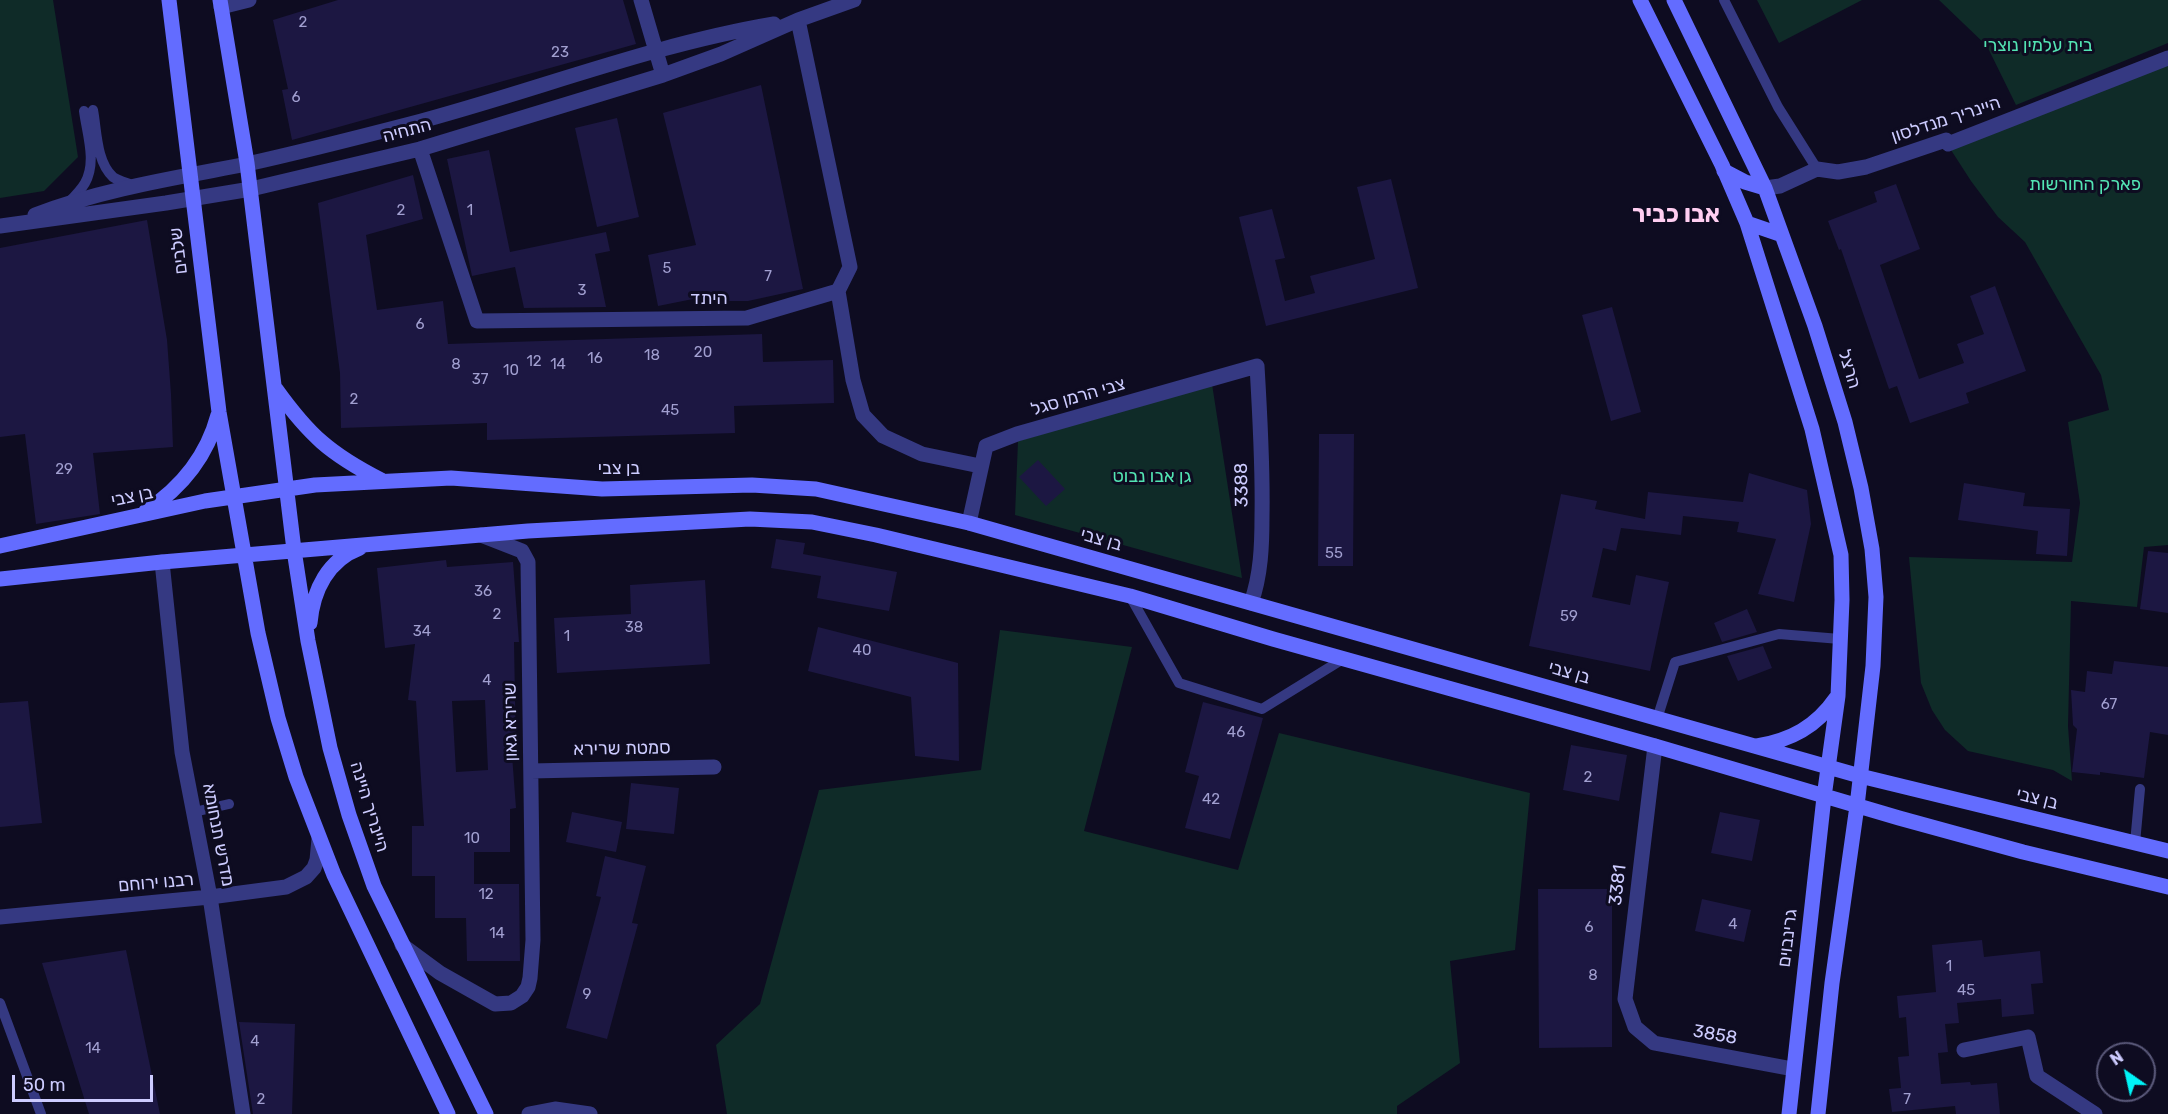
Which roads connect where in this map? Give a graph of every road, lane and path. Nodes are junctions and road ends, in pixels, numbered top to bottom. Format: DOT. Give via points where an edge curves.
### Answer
graph roads {
  1 [pos="169,0"];
  2 [pos="249,0"];
  3 [pos="641,0"];
  4 [pos="854,0"];
  5 [pos="1640,0"];
  6 [pos="1674,0"];
  7 [pos="1724,0"];
  8 [pos="221,3"];
  9 [pos="798,20"];
  10 [pos="656,51"];
  11 [pos="2168,58"];
  12 [pos="663,75"];
  13 [pos="420,149"];
  14 [pos="247,164"];
  15 [pos="1817,169"];
  16 [pos="1724,171"];
  17 [pos="189,174"];
  18 [pos="135,186"];
  19 [pos="1765,188"];
  20 [pos="251,189"];
  21 [pos="193,199"];
  22 [pos="69,202"];
  23 [pos="1747,223"];
  24 [pos="5,225"];
  25 [pos="1782,235"];
  26 [pos="838,291"];
  27 [pos="1257,366"];
  28 [pos="274,386"];
  29 [pos="219,412"];
  30 [pos="980,466"];
  31 [pos="381,480"];
  32 [pos="287,488"];
  33 [pos="234,496"];
  34 [pos="139,516"];
  35 [pos="969,522"];
  36 [pos="481,535"];
  37 [pos="369,545"];
  38 [pos="0,546"];
  39 [pos="294,550"];
  40 [pos="244,555"];
  41 [pos="162,562"];
  42 [pos="0,579"];
  43 [pos="1130,596"];
  44 [pos="1251,603"];
  45 [pos="1840,639"];
  46 [pos="308,641"];
  47 [pos="1343,658"];
  48 [pos="1838,696"];
  49 [pos="1657,719"];
  50 [pos="1654,746"];
  51 [pos="1751,747"];
  52 [pos="714,767"];
  53 [pos="1829,768"];
  54 [pos="531,771"];
  55 [pos="1860,776"];
  56 [pos="2140,789"];
  57 [pos="1824,797"];
  58 [pos="229,804"];
  59 [pos="1857,806"];
  60 [pos="194,812"];
  61 [pos="319,838"];
  62 [pos="2135,843"];
  63 [pos="2168,852"];
  64 [pos="2168,887"];
  65 [pos="210,897"];
  66 [pos="0,917"];
  67 [pos="402,945"];
  68 [pos="0,1003"];
  69 [pos="1635,1027"];
  70 [pos="1964,1050"];
  71 [pos="1793,1069"];
  72 [pos="41,1114"];
  73 [pos="243,1114"];
  74 [pos="448,1114"];
  75 [pos="486,1114"];
  76 [pos="529,1114"];
  77 [pos="590,1114"];
  78 [pos="1789,1114"];
  79 [pos="1818,1114"];
  80 [pos="2095,1114"];
  1 -- 17 [label="main road, שלבים"];
  2 -- 8 [label="street"];
  3 -- 10 [label="street"];
  4 -- 9 [label="street, התחיה"];
  5 -- 16 [label="main road"];
  6 -- 19 [label="main road, הרצל"];
  7 -- 15 [label="lane" via="1778,107"];
  8 -- 14 [label="main road"];
  9 -- 10 [label="street, התחיה" via="722,33"];
  9 -- 12 [label="street, התחיה"];
  9 -- 26 [label="street" via="850,267"];
  10 -- 12 [label="street"];
  10 -- 14 [label="street, התחיה" via="412,123"];
  11 -- 15 [label="street, היינריך מנדלסון" via="1948,144 1946,140 1857,170"];
  12 -- 13 [label="street, התחיה"];
  13 -- 20 [label="street, התחיה"];
  13 -- 26 [label="street, היתד" via="477,321 747,318"];
  14 -- 17 [label="street, התחיה"];
  14 -- 20 [label="main road"];
  15 -- 19 [label="street, היינריך מנדלסון" via="1780,186"];
  16 -- 19 [label="main road"];
  16 -- 23 [label="main road"];
  17 -- 18 [label="street, התחיה"];
  17 -- 21 [label="main road, שלבים"];
  18 -- 22 [label="street, התחיה"];
  18 -- 22 [label="lane" via="114,178 105,165 89,110 91,171"];
  19 -- 25 [label="main road, הרצל"];
  20 -- 21 [label="street, התחיה"];
  20 -- 28 [label="main road"];
  21 -- 24 [label="street, התחיה"];
  21 -- 29 [label="main road, שלבים"];
  22 -- 24 [label="street, התחיה"];
  23 -- 25 [label="main road"];
  23 -- 45 [label="main road" via="1812,429 1828,494 1841,555"];
  25 -- 55 [label="main road, הרצל" via="1845,422 1872,549 1876,597 1873,666"];
  26 -- 30 [label="street" via="863,415 883,436 922,454"];
  27 -- 30 [label="street, צבי הרמן סגל" via="1017,434 986,446"];
  27 -- 44 [label="street, 3388" via="1262,539 1258,585"];
  28 -- 31 [label="main road" via="325,447"];
  28 -- 32 [label="main road"];
  29 -- 33 [label="main road, שלבים"];
  29 -- 34 [label="main road" via="213,435 189,473 160,502"];
  30 -- 35 [label="street, צבי הרמן סגל"];
  31 -- 32 [label="main road, בן צבי"];
  31 -- 35 [label="main road, בן צבי" via="451,478 602,489 752,485 816,489"];
  32 -- 33 [label="main road, בן צבי"];
  32 -- 39 [label="main road, היינריך היינה"];
  33 -- 34 [label="main road, בן צבי"];
  33 -- 40 [label="main road"];
  34 -- 38 [label="main road, בן צבי"];
  35 -- 44 [label="main road, בן צבי"];
  36 -- 37 [label="main road"];
  36 -- 43 [label="main road" via="750,519 812,522"];
  36 -- 54 [label="street, שרירא גאון" via="522,551 528,562"];
  37 -- 39 [label="main road"];
  37 -- 46 [label="main road" via="341,558 321,581 311,609"];
  39 -- 40 [label="main road"];
  39 -- 46 [label="main road, היינריך היינה"];
  40 -- 41 [label="main road"];
  40 -- 61 [label="main road" via="278,718"];
  41 -- 42 [label="main road"];
  41 -- 60 [label="street, מדרש תנחומא" via="182,752"];
  43 -- 47 [label="main road"];
  43 -- 47 [label="lane" via="1179,683 1262,709"];
  44 -- 49 [label="main road, בן צבי"];
  45 -- 48 [label="main road"];
  45 -- 49 [label="lane" via="1779,634 1675,662"];
  46 -- 67 [label="main road, היינריך היינה" via="330,748 349,815 374,886"];
  47 -- 50 [label="main road"];
  48 -- 51 [label="main road" via="1805,731"];
  48 -- 53 [label="main road"];
  49 -- 51 [label="main road, בן צבי"];
  50 -- 57 [label="main road"];
  50 -- 69 [label="street, 3381" via="1625,999"];
  51 -- 53 [label="main road, בן צבי"];
  52 -- 54 [label="street, סמטת שרירא"];
  53 -- 55 [label="main road, בן צבי"];
  53 -- 57 [label="main road, גרינבוים"];
  54 -- 67 [label="street, שרירא גאון" via="533,940 530,978 522,996 511,1003 495,1004"];
  55 -- 59 [label="main road"];
  55 -- 62 [label="main road, בן צבי"];
  56 -- 62 [label="lane"];
  57 -- 59 [label="main road"];
  57 -- 71 [label="main road, גרינבוים"];
  58 -- 60 [label="lane"];
  59 -- 64 [label="main road"];
  59 -- 79 [label="main road"];
  60 -- 65 [label="street, מדרש תנחומא"];
  61 -- 65 [label="street, רבנו ירוחם" via="314,868 296,883"];
  61 -- 74 [label="main road"];
  62 -- 63 [label="main road, בן צבי"];
  65 -- 66 [label="street, רבנו ירוחם"];
  65 -- 73 [label="street, מדרש תנחומא"];
  67 -- 75 [label="main road, היינריך היינה"];
  68 -- 72 [label="lane"];
  69 -- 71 [label="street, 3858" via="1654,1043"];
  70 -- 80 [label="street" via="2028,1037 2037,1077"];
  71 -- 78 [label="main road, גרינבוים"];
  76 -- 77 [label="street" via="555,1109"];
}
